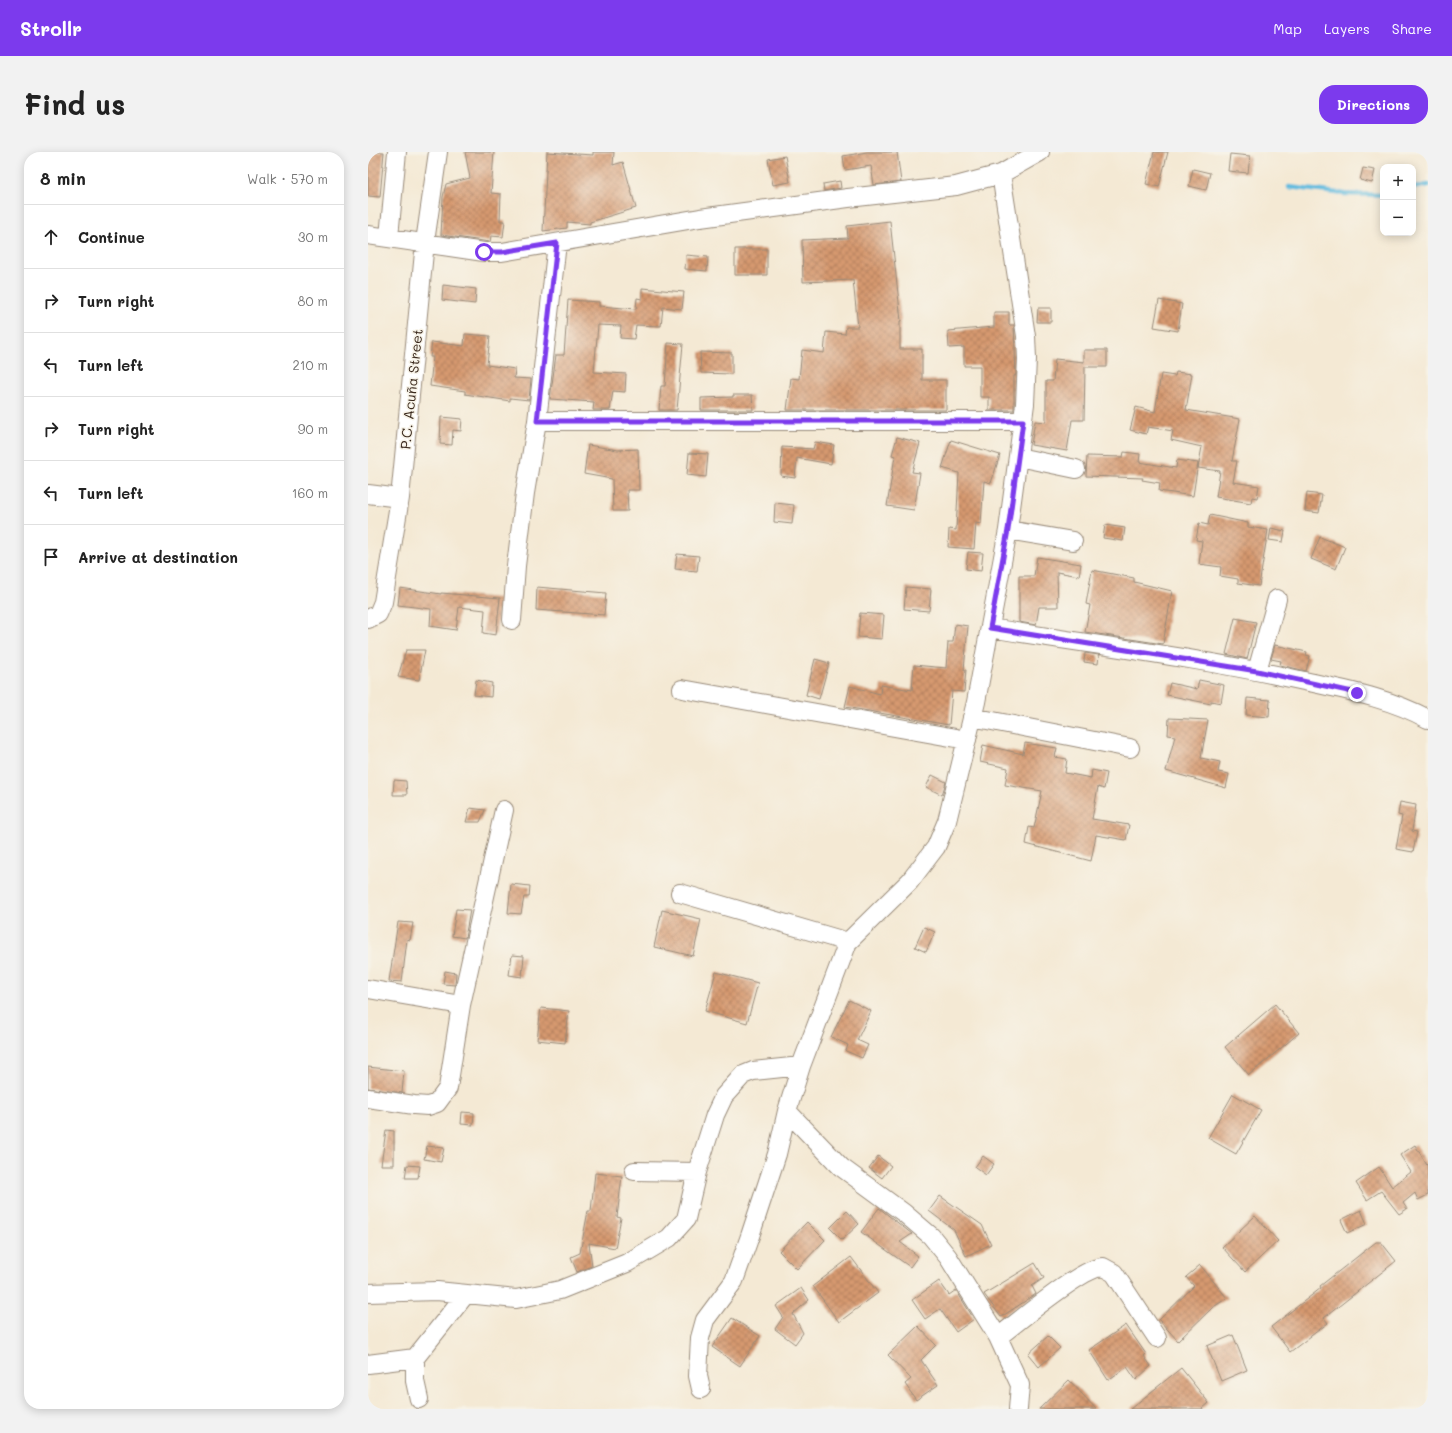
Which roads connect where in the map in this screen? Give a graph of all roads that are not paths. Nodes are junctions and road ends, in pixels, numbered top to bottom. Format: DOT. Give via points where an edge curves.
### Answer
graph roads {
  1 [pos="396,152"];
  2 [pos="438,152"];
  3 [pos="1040,152"];
  4 [pos="1001,174"];
  5 [pos="368,235"];
  6 [pos="389,237"];
  7 [pos="425,242"];
  8 [pos="557,243"];
  9 [pos="537,421"];
  10 [pos="1023,421"];
  11 [pos="1018,456"];
  12 [pos="1076,469"];
  13 [pos="368,494"];
  14 [pos="400,498"];
  15 [pos="1008,530"];
  16 [pos="1074,541"];
  17 [pos="1277,599"];
  18 [pos="368,619"];
  19 [pos="512,620"];
  20 [pos="990,628"];
  21 [pos="1257,671"];
  22 [pos="682,689"];
  23 [pos="972,717"];
  24 [pos="1428,719"];
  25 [pos="966,740"];
  26 [pos="1130,748"];
  27 [pos="504,810"];
  28 [pos="680,893"];
  29 [pos="848,942"];
  30 [pos="368,989"];
  31 [pos="461,1005"];
  32 [pos="801,1066"];
  33 [pos="368,1098"];
  34 [pos="787,1111"];
  35 [pos="634,1171"];
  36 [pos="697,1172"];
  37 [pos="368,1293"];
  38 [pos="466,1294"];
  39 [pos="998,1338"];
  40 [pos="1157,1338"];
  41 [pos="415,1358"];
  42 [pos="368,1364"];
  43 [pos="701,1389"];
  44 [pos="419,1399"];
  45 [pos="1018,1409"];
  1 -- 6 [label="street"];
  2 -- 7 [label="street, P.C. Acuña Street"];
  3 -- 4 [label="street"];
  4 -- 8 [label="street" via="956,186 700,218"];
  4 -- 10 [label="street" via="1026,336 1028,359"];
  5 -- 6 [label="street"];
  6 -- 7 [label="street"];
  7 -- 8 [label="street" via="484,252 502,252"];
  7 -- 14 [label="street, P.C. Acuña Street"];
  8 -- 9 [label="street"];
  9 -- 10 [label="street"];
  9 -- 19 [label="street" via="525,493"];
  10 -- 11 [label="street"];
  11 -- 12 [label="street"];
  11 -- 15 [label="street"];
  13 -- 14 [label="street"];
  14 -- 18 [label="street, P.C. Acuña Street" via="383,602 378,614"];
  15 -- 16 [label="street"];
  15 -- 20 [label="street"];
  17 -- 21 [label="street"];
  20 -- 21 [label="street"];
  20 -- 23 [label="street"];
  21 -- 24 [label="street" via="1357,693"];
  22 -- 25 [label="street"];
  23 -- 25 [label="street"];
  23 -- 26 [label="street"];
  25 -- 29 [label="street" via="947,821 936,847 910,881"];
  27 -- 31 [label="street"];
  28 -- 29 [label="street"];
  29 -- 32 [label="street"];
  30 -- 31 [label="street"];
  31 -- 33 [label="street" via="448,1088 437,1103 428,1106 414,1105"];
  32 -- 34 [label="street"];
  32 -- 36 [label="street" via="752,1071 743,1075 724,1096 715,1115"];
  34 -- 39 [label="street" via="841,1167 931,1236 948,1258"];
  34 -- 43 [label="street" via="777,1154 734,1280 706,1320 700,1338 698,1376"];
  35 -- 36 [label="street"];
  36 -- 38 [label="street" via="686,1220 669,1238 626,1263 560,1290 536,1296 516,1299"];
  37 -- 38 [label="street" via="437,1291"];
  38 -- 41 [label="street"];
  39 -- 40 [label="street" via="1049,1297 1087,1271 1103,1267 1114,1273"];
  39 -- 45 [label="street" via="1020,1385"];
  41 -- 42 [label="street"];
  41 -- 44 [label="street" via="415,1381"];
}
